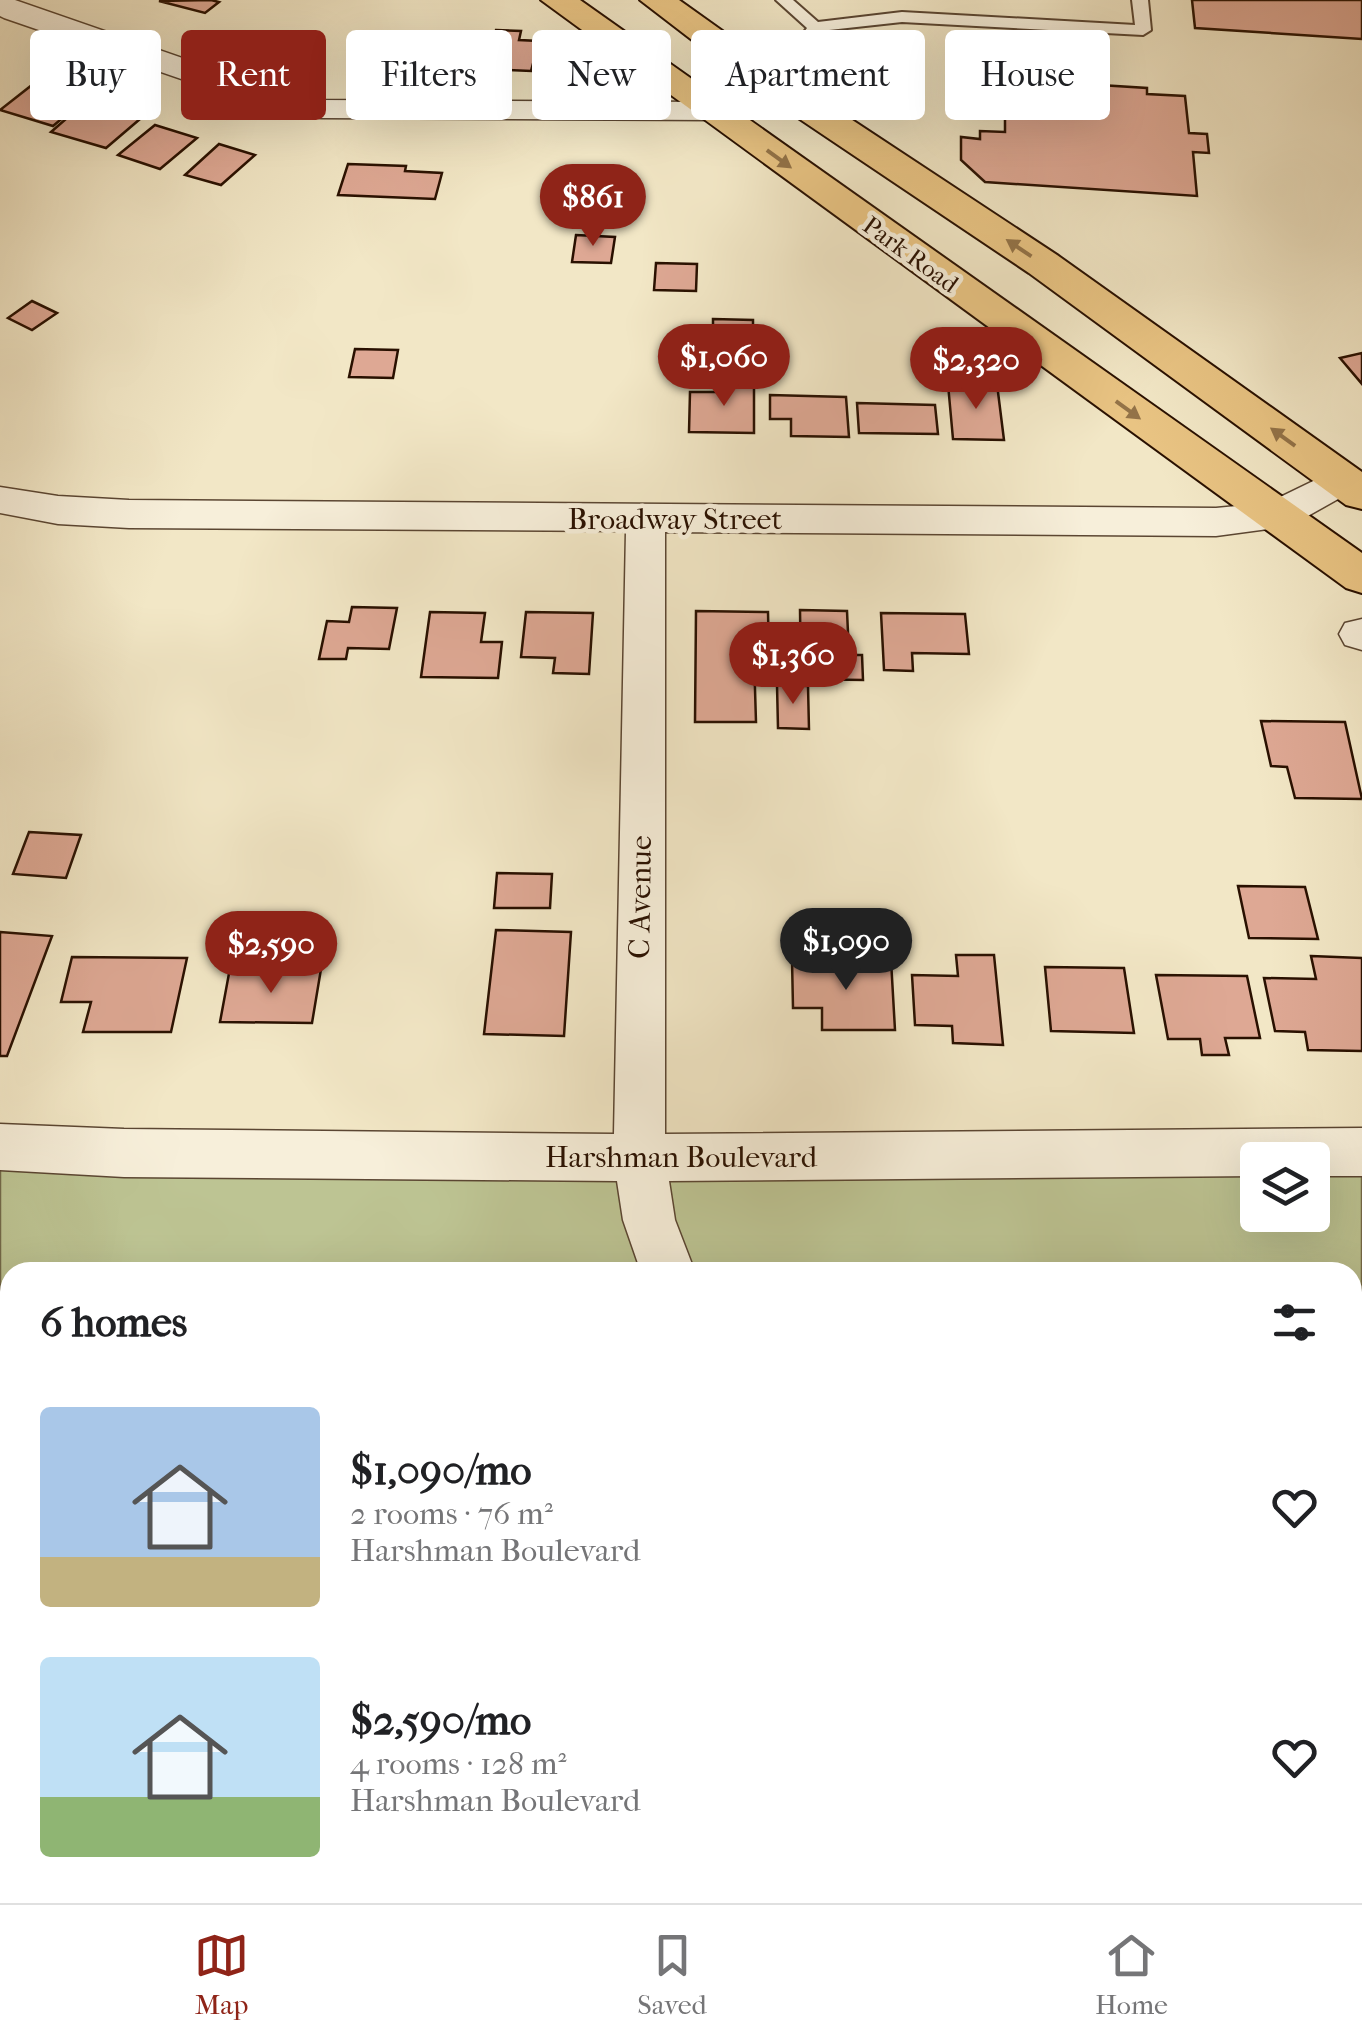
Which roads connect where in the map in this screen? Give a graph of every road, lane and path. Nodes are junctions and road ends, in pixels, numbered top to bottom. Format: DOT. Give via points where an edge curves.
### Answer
graph roads {
  1 [pos="558,0"];
  2 [pos="657,0"];
  3 [pos="784,0"];
  4 [pos="1140,0"];
  5 [pos="0,3"];
  6 [pos="815,28"];
  7 [pos="698,30"];
  8 [pos="691,95"];
  9 [pos="691,111"];
  10 [pos="726,120"];
  11 [pos="827,120"];
  12 [pos="1355,481"];
  13 [pos="0,500"];
  14 [pos="1276,516"];
  15 [pos="646,518"];
  16 [pos="1362,576"];
  17 [pos="0,1148"];
  18 [pos="1362,1152"];
  19 [pos="640,1158"];
  20 [pos="664,1262"];
  1 -- 8 [label="main road, Park Road"];
  2 -- 7 [label="main road"];
  3 -- 6 [label="lane"];
  4 -- 6 [label="lane" via="1142,30 902,17"];
  5 -- 9 [label="street" via="304,107"];
  10 -- 14 [label="main road, Park Road, one-way"];
  12 -- 11 [label="main road, one-way"];
  12 -- 14 [label="street, Broadway Street"];
  13 -- 15 [label="street, Broadway Street" via="129,514"];
  14 -- 15 [label="street, Broadway Street" via="1216,522"];
  14 -- 16 [label="main road, Park Road"];
  15 -- 19 [label="street, C Avenue"];
  17 -- 19 [label="street, Harshman Boulevard"];
  18 -- 19 [label="street, Harshman Boulevard"];
  19 -- 20 [label="street, C Avenue" via="649,1220"];
}
